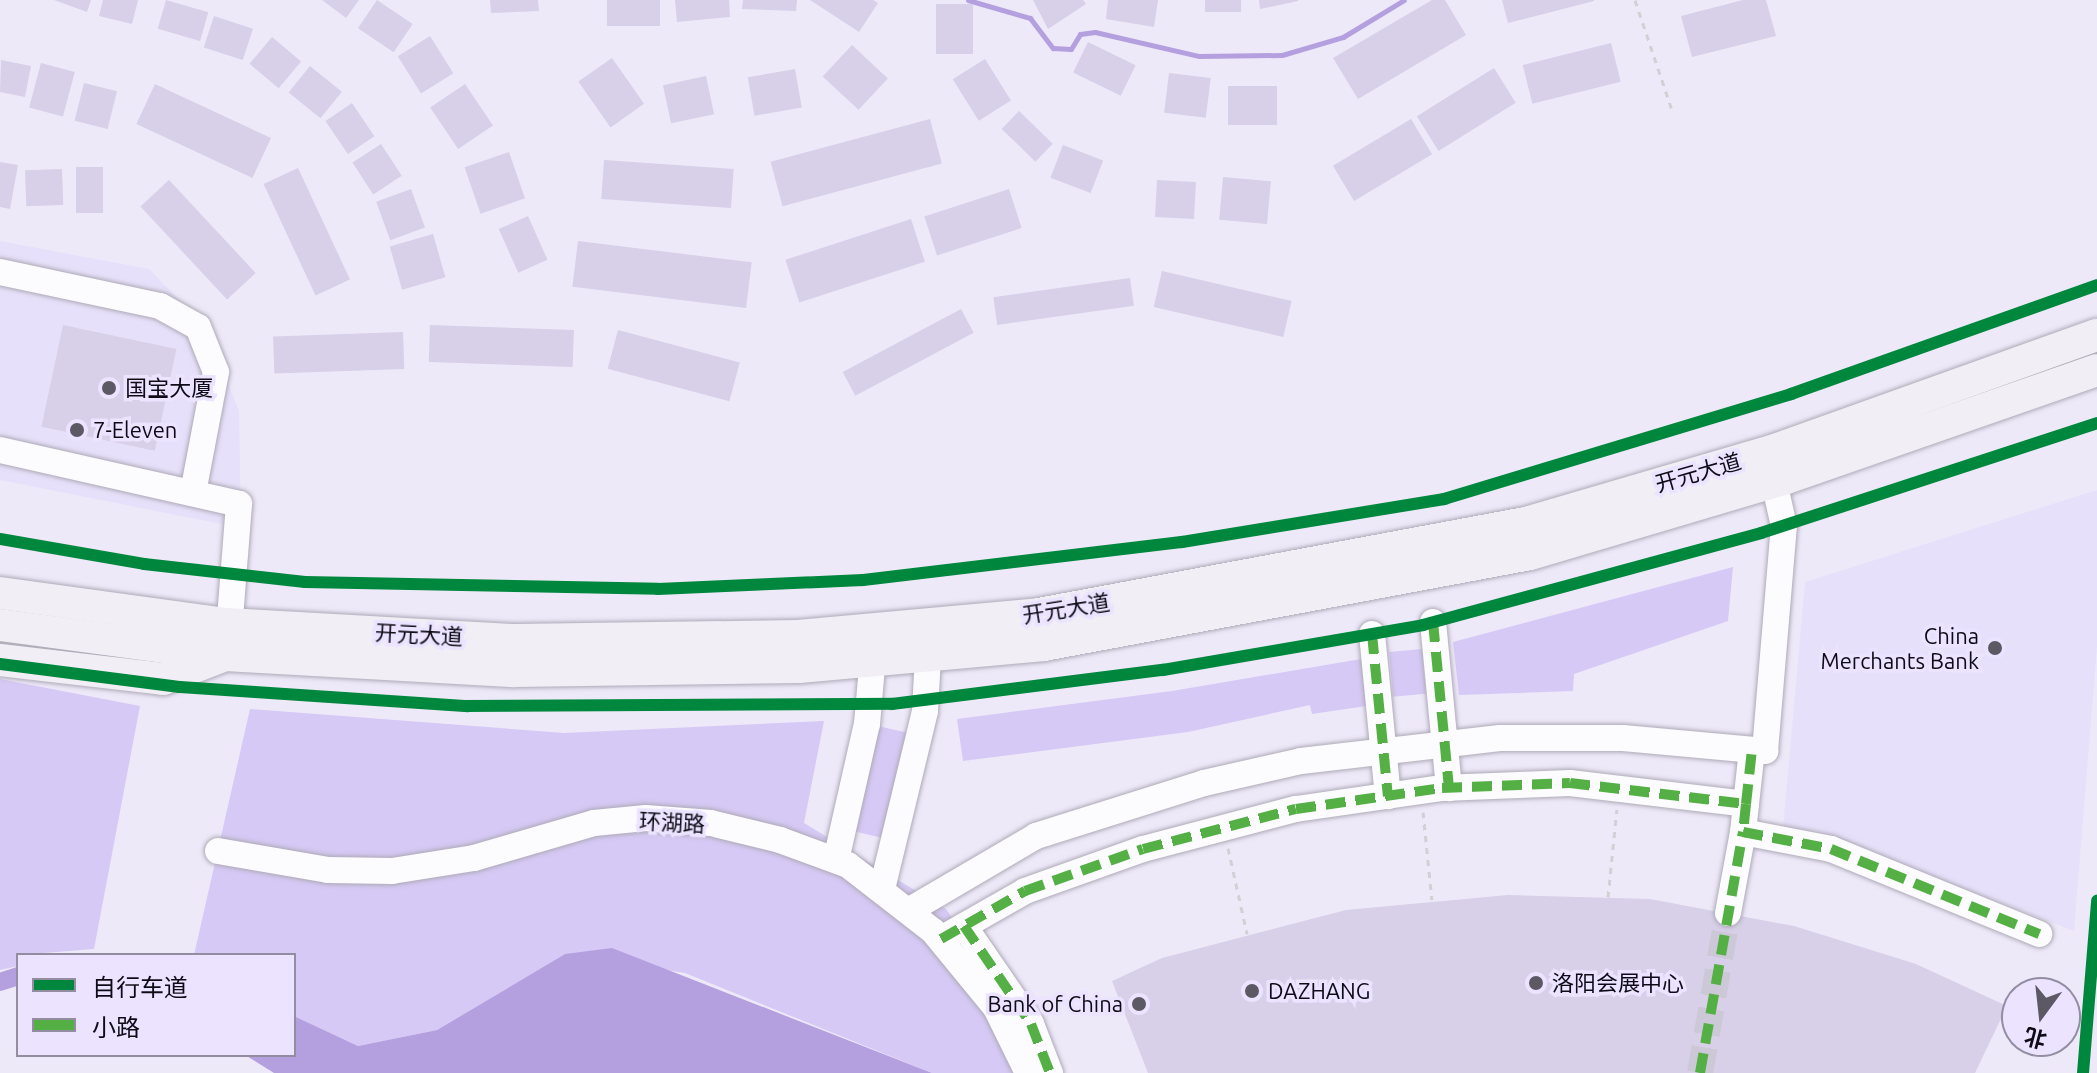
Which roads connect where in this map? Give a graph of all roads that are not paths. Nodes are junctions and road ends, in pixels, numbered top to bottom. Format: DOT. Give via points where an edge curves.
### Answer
graph roads {
  1 [pos="0,272"];
  2 [pos="2097,335"];
  3 [pos="2097,370"];
  4 [pos="0,450"];
  5 [pos="1774,482"];
  6 [pos="193,493"];
  7 [pos="0,593"];
  8 [pos="1433,622"];
  9 [pos="0,625"];
  10 [pos="1372,634"];
  11 [pos="228,639"];
  12 [pos="929,639"];
  13 [pos="874,644"];
  14 [pos="0,660"];
  15 [pos="1445,742"];
  16 [pos="1383,748"];
  17 [pos="1752,750"];
  18 [pos="1449,788"];
  19 [pos="1388,796"];
  20 [pos="1746,804"];
  21 [pos="1743,832"];
  22 [pos="218,851"];
  23 [pos="836,860"];
  24 [pos="882,889"];
  25 [pos="910,910"];
  26 [pos="1728,913"];
  27 [pos="964,926"];
  28 [pos="2039,934"];
  29 [pos="941,939"];
  30 [pos="1028,1073"];
  31 [pos="1050,1073"];
  1 -- 6 [label="street" via="160,306 198,327 216,372"];
  2 -- 12 [label="main road, 开元大道" via="1775,450 1522,524"];
  3 -- 5 [label="main road, 开元大道"];
  4 -- 6 [label="street"];
  5 -- 12 [label="main road, 开元大道" via="1530,554 1044,645"];
  5 -- 17 [label="street" via="1784,526 1782,556 1765,751"];
  6 -- 11 [label="street" via="239,504"];
  7 -- 11 [label="main road, 开元大道"];
  8 -- 15 [label="street"];
  9 -- 11 [label="main road, 开元大道"];
  10 -- 16 [label="street"];
  11 -- 13 [label="main road, 开元大道" via="515,671 799,667"];
  11 -- 14 [label="main road" via="163,679"];
  12 -- 13 [label="main road, 开元大道"];
  12 -- 24 [label="street" via="925,711"];
  13 -- 23 [label="street" via="867,724"];
  15 -- 16 [label="street"];
  15 -- 17 [label="street" via="1623,738"];
  15 -- 18 [label="street"];
  16 -- 19 [label="street"];
  16 -- 25 [label="street" via="1204,783 1093,816 1036,836"];
  17 -- 20 [label="street"];
  18 -- 19 [label="street"];
  18 -- 20 [label="street" via="1570,783"];
  19 -- 27 [label="street" via="1296,809 1143,849 1025,891"];
  20 -- 21 [label="street"];
  21 -- 26 [label="street"];
  21 -- 28 [label="street" via="1831,849"];
  22 -- 23 [label="street, 环湖路" via="328,870 392,871 474,858 594,823 646,818 711,823"];
  23 -- 24 [label="street, 环湖路"];
  24 -- 25 [label="street, 环湖路"];
  25 -- 29 [label="street, 环湖路"];
  27 -- 29 [label="street"];
  27 -- 31 [label="street" via="1031,1024"];
  29 -- 30 [label="street, 环湖路" via="996,1008"];
}
